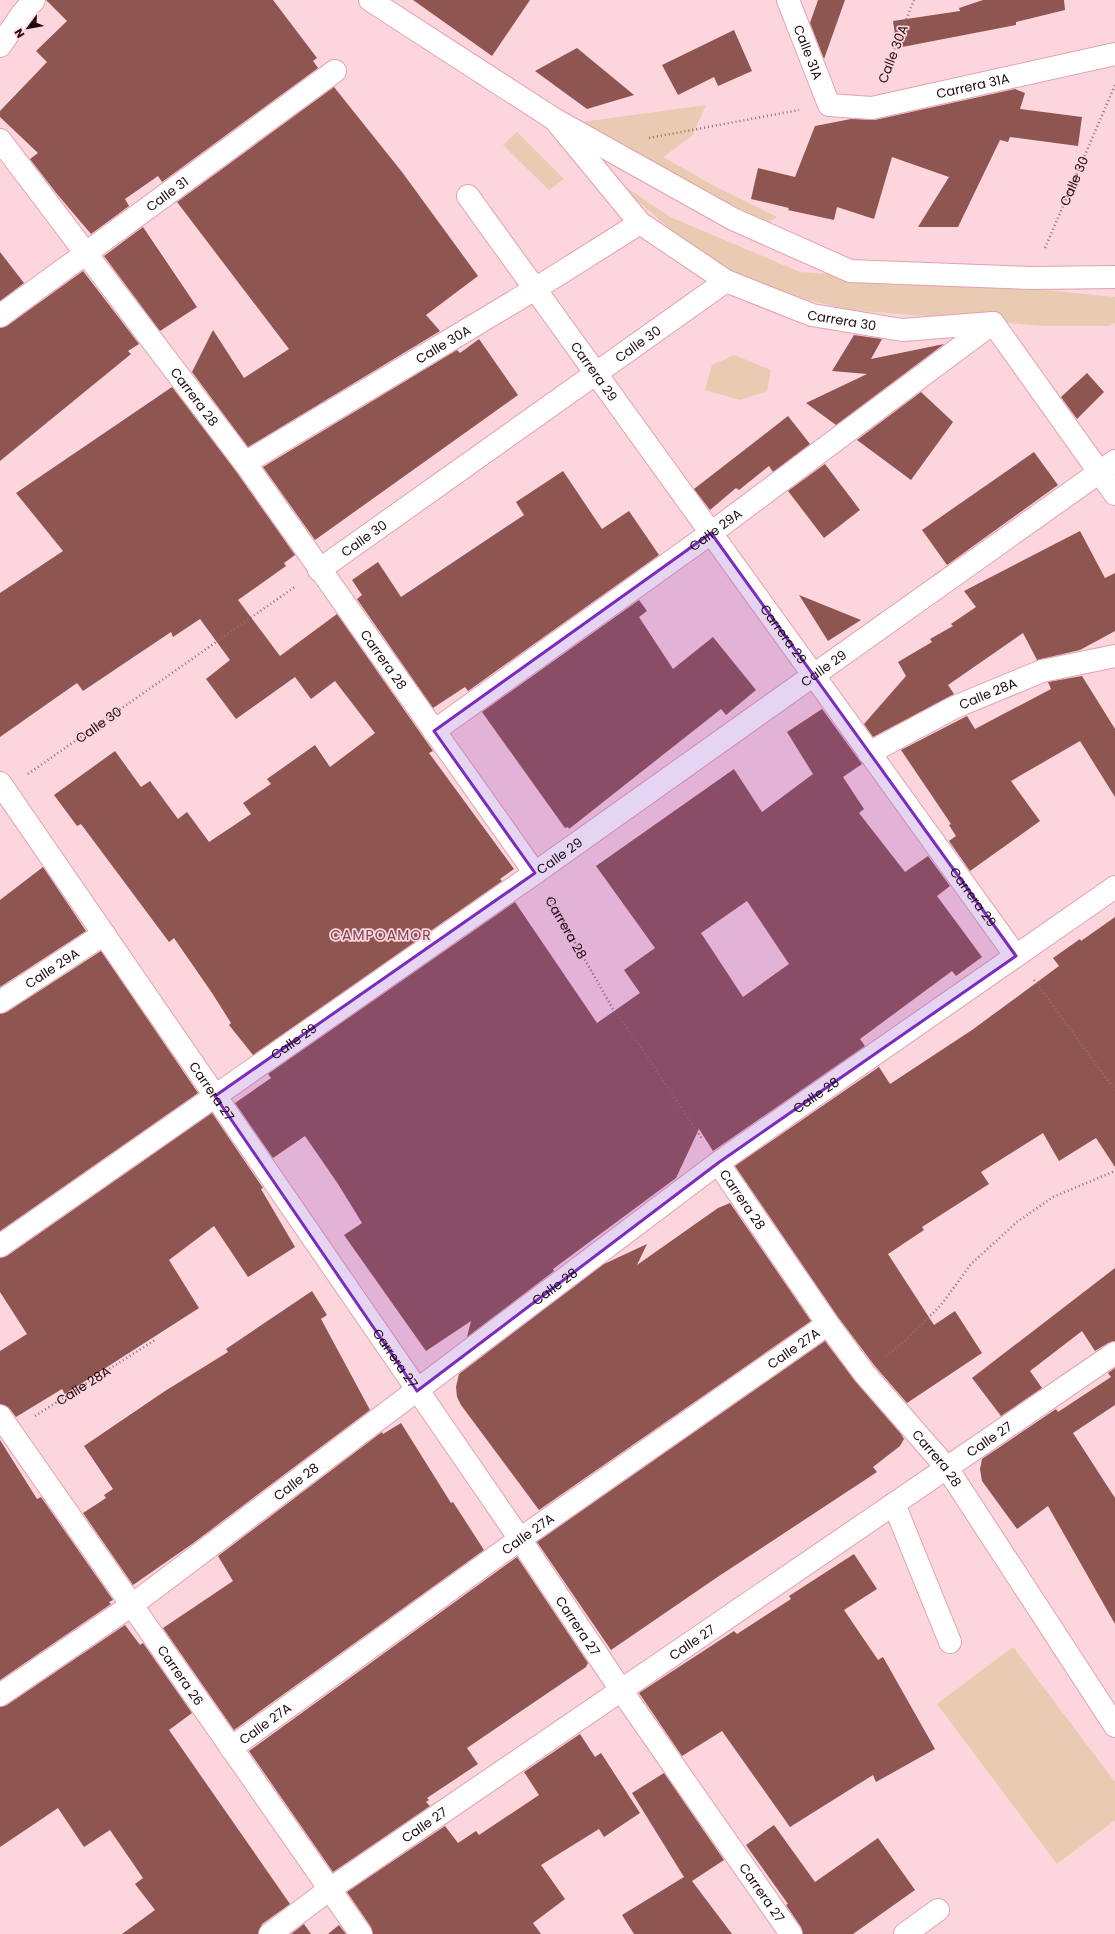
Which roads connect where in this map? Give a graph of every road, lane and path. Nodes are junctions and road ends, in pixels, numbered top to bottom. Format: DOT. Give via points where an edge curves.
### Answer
graph roads {
  1 [pos="34,0"];
  2 [pos="370,0"];
  3 [pos="788,0"];
  4 [pos="914,0"];
  5 [pos="0,46"];
  6 [pos="1115,54"];
  7 [pos="335,71"];
  8 [pos="1115,85"];
  9 [pos="829,105"];
  10 [pos="872,108"];
  11 [pos="554,119"];
  12 [pos="0,140"];
  13 [pos="605,147"];
  14 [pos="468,196"];
  15 [pos="640,223"];
  16 [pos="86,254"];
  17 [pos="1115,277"];
  18 [pos="1032,278"];
  19 [pos="726,281"];
  20 [pos="535,289"];
  21 [pos="0,316"];
  22 [pos="993,323"];
  23 [pos="596,373"];
  24 [pos="245,463"];
  25 [pos="1107,467"];
  26 [pos="1115,494"];
  27 [pos="711,533"];
  28 [pos="319,570"];
  29 [pos="1115,656"];
  30 [pos="814,675"];
  31 [pos="434,731"];
  32 [pos="869,753"];
  33 [pos="2,789"];
  34 [pos="535,873"];
  35 [pos="1115,887"];
  36 [pos="104,934"];
  37 [pos="1016,956"];
  38 [pos="0,1002"];
  39 [pos="1115,1090"];
  40 [pos="215,1096"];
  41 [pos="718,1163"];
  42 [pos="1115,1171"];
  43 [pos="0,1246"];
  44 [pos="828,1324"];
  45 [pos="155,1340"];
  46 [pos="1115,1353"];
  47 [pos="864,1374"];
  48 [pos="417,1391"];
  49 [pos="5,1424"];
  50 [pos="947,1468"];
  51 [pos="894,1504"];
  52 [pos="520,1539"];
  53 [pos="132,1605"];
  54 [pos="950,1642"];
  55 [pos="621,1690"];
  56 [pos="0,1695"];
  57 [pos="1115,1726"];
  58 [pos="231,1748"];
  59 [pos="330,1889"];
  60 [pos="938,1910"];
  61 [pos="270,1934"];
  62 [pos="361,1934"];
  63 [pos="791,1934"];
  64 [pos="905,1934"];
  1 -- 5 [label="street"];
  2 -- 11 [label="street"];
  3 -- 9 [label="street, Calle 31A"];
  4 -- 10 [label="path, Calle 30A"];
  6 -- 10 [label="street, Carrera 31A"];
  7 -- 16 [label="street, Calle 31"];
  8 -- 18 [label="path, Calle 30"];
  9 -- 10 [label="street, Carrera 31A"];
  9 -- 13 [label="path"];
  11 -- 13 [label="street"];
  11 -- 15 [label="street, Carrera 30"];
  12 -- 16 [label="street, Carrera 28"];
  13 -- 18 [label="street" via="733,219 850,271"];
  14 -- 20 [label="street, Carrera 29"];
  15 -- 19 [label="street, Carrera 30"];
  15 -- 20 [label="street, Calle 30A"];
  16 -- 21 [label="street, Calle 31"];
  16 -- 24 [label="street, Carrera 28"];
  17 -- 18 [label="street"];
  19 -- 22 [label="street, Carrera 30" via="812,316 902,330"];
  19 -- 23 [label="street, Calle 30"];
  20 -- 23 [label="street, Carrera 29"];
  20 -- 24 [label="street, Calle 30A"];
  22 -- 25 [label="street"];
  22 -- 27 [label="street, Calle 29A"];
  23 -- 27 [label="street, Carrera 29"];
  23 -- 28 [label="street, Calle 30"];
  24 -- 28 [label="street, Carrera 28"];
  25 -- 26 [label="street"];
  25 -- 30 [label="street, Calle 29"];
  27 -- 30 [label="street, Carrera 29"];
  27 -- 31 [label="street, Calle 29A"];
  28 -- 31 [label="street, Carrera 28"];
  28 -- 33 [label="path, Calle 30"];
  29 -- 32 [label="street, Calle 28A" via="1042,671 955,707"];
  30 -- 32 [label="street, Carrera 29"];
  30 -- 34 [label="street, Calle 29"];
  31 -- 34 [label="street, Carrera 28"];
  32 -- 37 [label="street, Carrera 29"];
  33 -- 36 [label="street, Carrera 27"];
  34 -- 40 [label="street, Calle 29"];
  34 -- 41 [label="path, Carrera 28" via="613,1008"];
  35 -- 37 [label="street, Calle 28"];
  36 -- 38 [label="street, Calle 29A"];
  36 -- 40 [label="street, Carrera 27"];
  37 -- 39 [label="path"];
  37 -- 41 [label="street, Calle 28"];
  40 -- 43 [label="street, Calle 29"];
  40 -- 48 [label="street, Carrera 27"];
  41 -- 44 [label="street, Carrera 28"];
  41 -- 48 [label="street, Calle 28"];
  42 -- 47 [label="path" via="1053,1197 1017,1222 970,1264 941,1305 905,1341"];
  44 -- 47 [label="street, Carrera 28"];
  44 -- 52 [label="street, Calle 27A"];
  45 -- 49 [label="path, Calle 28A"];
  46 -- 50 [label="street, Calle 27"];
  47 -- 50 [label="street, Carrera 28"];
  48 -- 52 [label="street, Carrera 27"];
  48 -- 53 [label="street, Calle 28"];
  49 -- 53 [label="street, Carrera 26"];
  50 -- 51 [label="street, Calle 27"];
  50 -- 57 [label="street, Carrera 28"];
  51 -- 54 [label="street"];
  51 -- 55 [label="street, Calle 27"];
  52 -- 55 [label="street, Carrera 27"];
  52 -- 58 [label="street, Calle 27A"];
  53 -- 56 [label="street, Calle 28"];
  53 -- 58 [label="street, Carrera 26"];
  55 -- 59 [label="street, Calle 27"];
  55 -- 63 [label="street, Carrera 27"];
  58 -- 59 [label="street, Carrera 26"];
  59 -- 61 [label="street, Calle 27"];
  59 -- 62 [label="street, Carrera 26"];
  60 -- 64 [label="street"];
}
